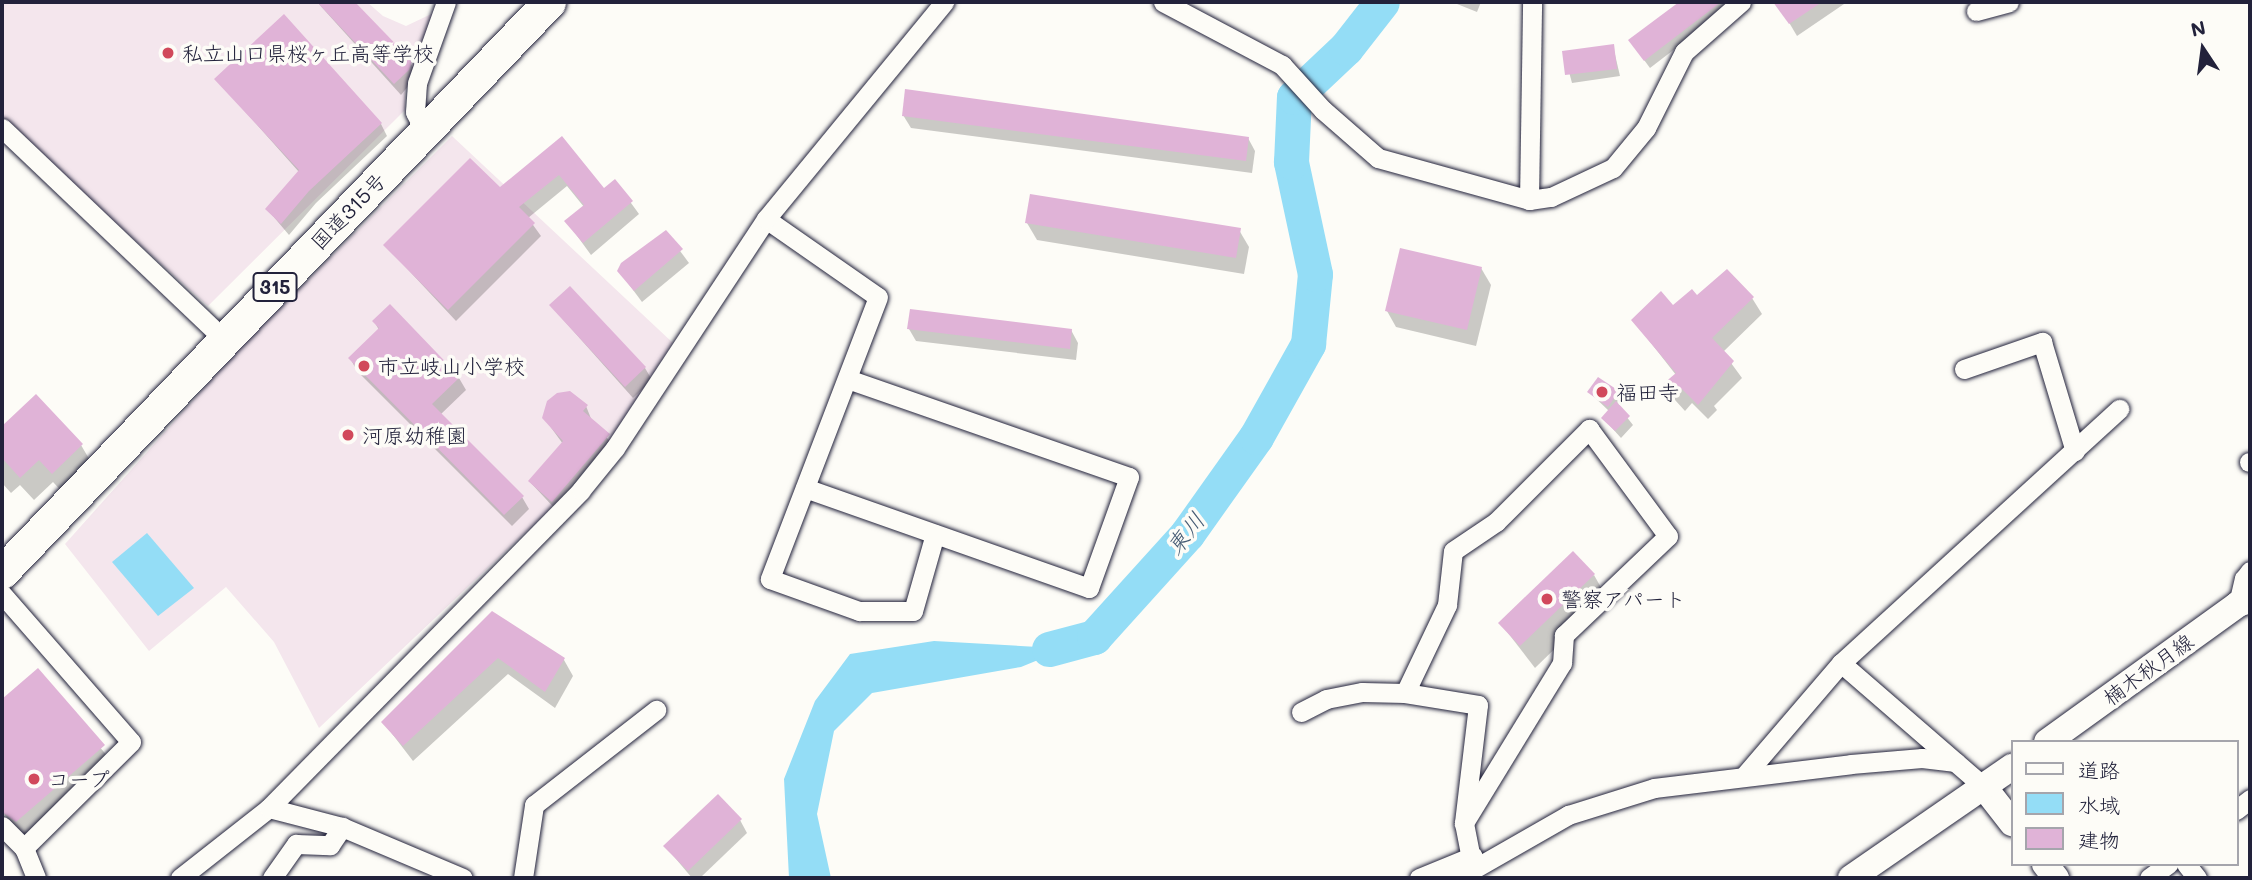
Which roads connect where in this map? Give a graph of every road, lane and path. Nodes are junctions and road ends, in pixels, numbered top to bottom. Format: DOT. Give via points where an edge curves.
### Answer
graph roads {
  1 [pos="446,2"];
  2 [pos="549,2"];
  3 [pos="944,2"];
  4 [pos="1163,2"];
  5 [pos="1532,2"];
  6 [pos="1741,2"];
  7 [pos="2009,2"];
  8 [pos="1976,11"];
  9 [pos="2,128"];
  10 [pos="425,131"];
  11 [pos="1529,200"];
  12 [pos="766,219"];
  13 [pos="225,340"];
  14 [pos="1964,369"];
  15 [pos="848,379"];
  16 [pos="2119,409"];
  17 [pos="2075,451"];
  18 [pos="805,488"];
  19 [pos="935,534"];
  20 [pos="2250,571"];
  21 [pos="2,572"];
  22 [pos="2,594"];
  23 [pos="2244,602"];
  24 [pos="1841,663"];
  25 [pos="1405,693"];
  26 [pos="656,710"];
  27 [pos="1301,712"];
  28 [pos="2050,740"];
  29 [pos="1956,762"];
  30 [pos="2010,768"];
  31 [pos="1745,775"];
  32 [pos="1984,787"];
  33 [pos="269,808"];
  34 [pos="2010,820"];
  35 [pos="1464,823"];
  36 [pos="2,826"];
  37 [pos="342,827"];
  38 [pos="24,848"];
  39 [pos="2165,866"];
  40 [pos="1468,868"];
  41 [pos="426,872"];
  42 [pos="36,878"];
  43 [pos="180,878"];
  44 [pos="272,878"];
  45 [pos="463,878"];
  46 [pos="523,878"];
  47 [pos="1419,878"];
  48 [pos="1852,878"];
  49 [pos="2150,878"];
  1 -- 10 [label="street" via="415,92 415,112"];
  2 -- 10 [label="highway, 国道315号 / 315"];
  3 -- 12 [label="street"];
  4 -- 11 [label="street" via="1282,65 1323,110 1378,158"];
  5 -- 11 [label="street"];
  6 -- 11 [label="street" via="1684,52 1646,128 1614,168 1551,197"];
  7 -- 8 [label="street"];
  9 -- 13 [label="street"];
  10 -- 13 [label="highway, 国道315号 / 315"];
  12 -- 15 [label="street" via="878,297"];
  12 -- 33 [label="street" via="615,448 580,490"];
  13 -- 21 [label="highway, 国道315号 / 315"];
  14 -- 17 [label="street" via="2042,342"];
  15 -- 18 [label="street"];
  15 -- 19 [label="street" via="1129,477 1089,588"];
  16 -- 17 [label="street"];
  17 -- 24 [label="street"];
  18 -- 19 [label="street"];
  18 -- 19 [label="street" via="770,579 859,611 913,611"];
  20 -- 23 [label="street" via="2244,579"];
  22 -- 38 [label="street" via="131,742"];
  23 -- 28 [label="street, 楠木秋月線"];
  24 -- 29 [label="street"];
  24 -- 31 [label="street"];
  25 -- 27 [label="street" via="1362,692 1326,699"];
  25 -- 35 [label="street" via="1478,705"];
  25 -- 35 [label="street" via="1447,605 1453,551 1496,522 1589,429 1668,536 1564,635 1562,663"];
  26 -- 46 [label="street" via="534,805"];
  29 -- 31 [label="street" via="1922,758"];
  29 -- 32 [label="street"];
  30 -- 32 [label="street"];
  31 -- 40 [label="street" via="1654,788 1568,815"];
  32 -- 34 [label="street"];
  32 -- 48 [label="street"];
  33 -- 37 [label="street"];
  33 -- 43 [label="street"];
  35 -- 40 [label="street"];
  36 -- 38 [label="street"];
  37 -- 41 [label="street"];
  37 -- 44 [label="street" via="330,845 296,844"];
  38 -- 42 [label="street"];
  39 -- 49 [label="street"];
  40 -- 47 [label="street"];
  41 -- 45 [label="street"];
}
